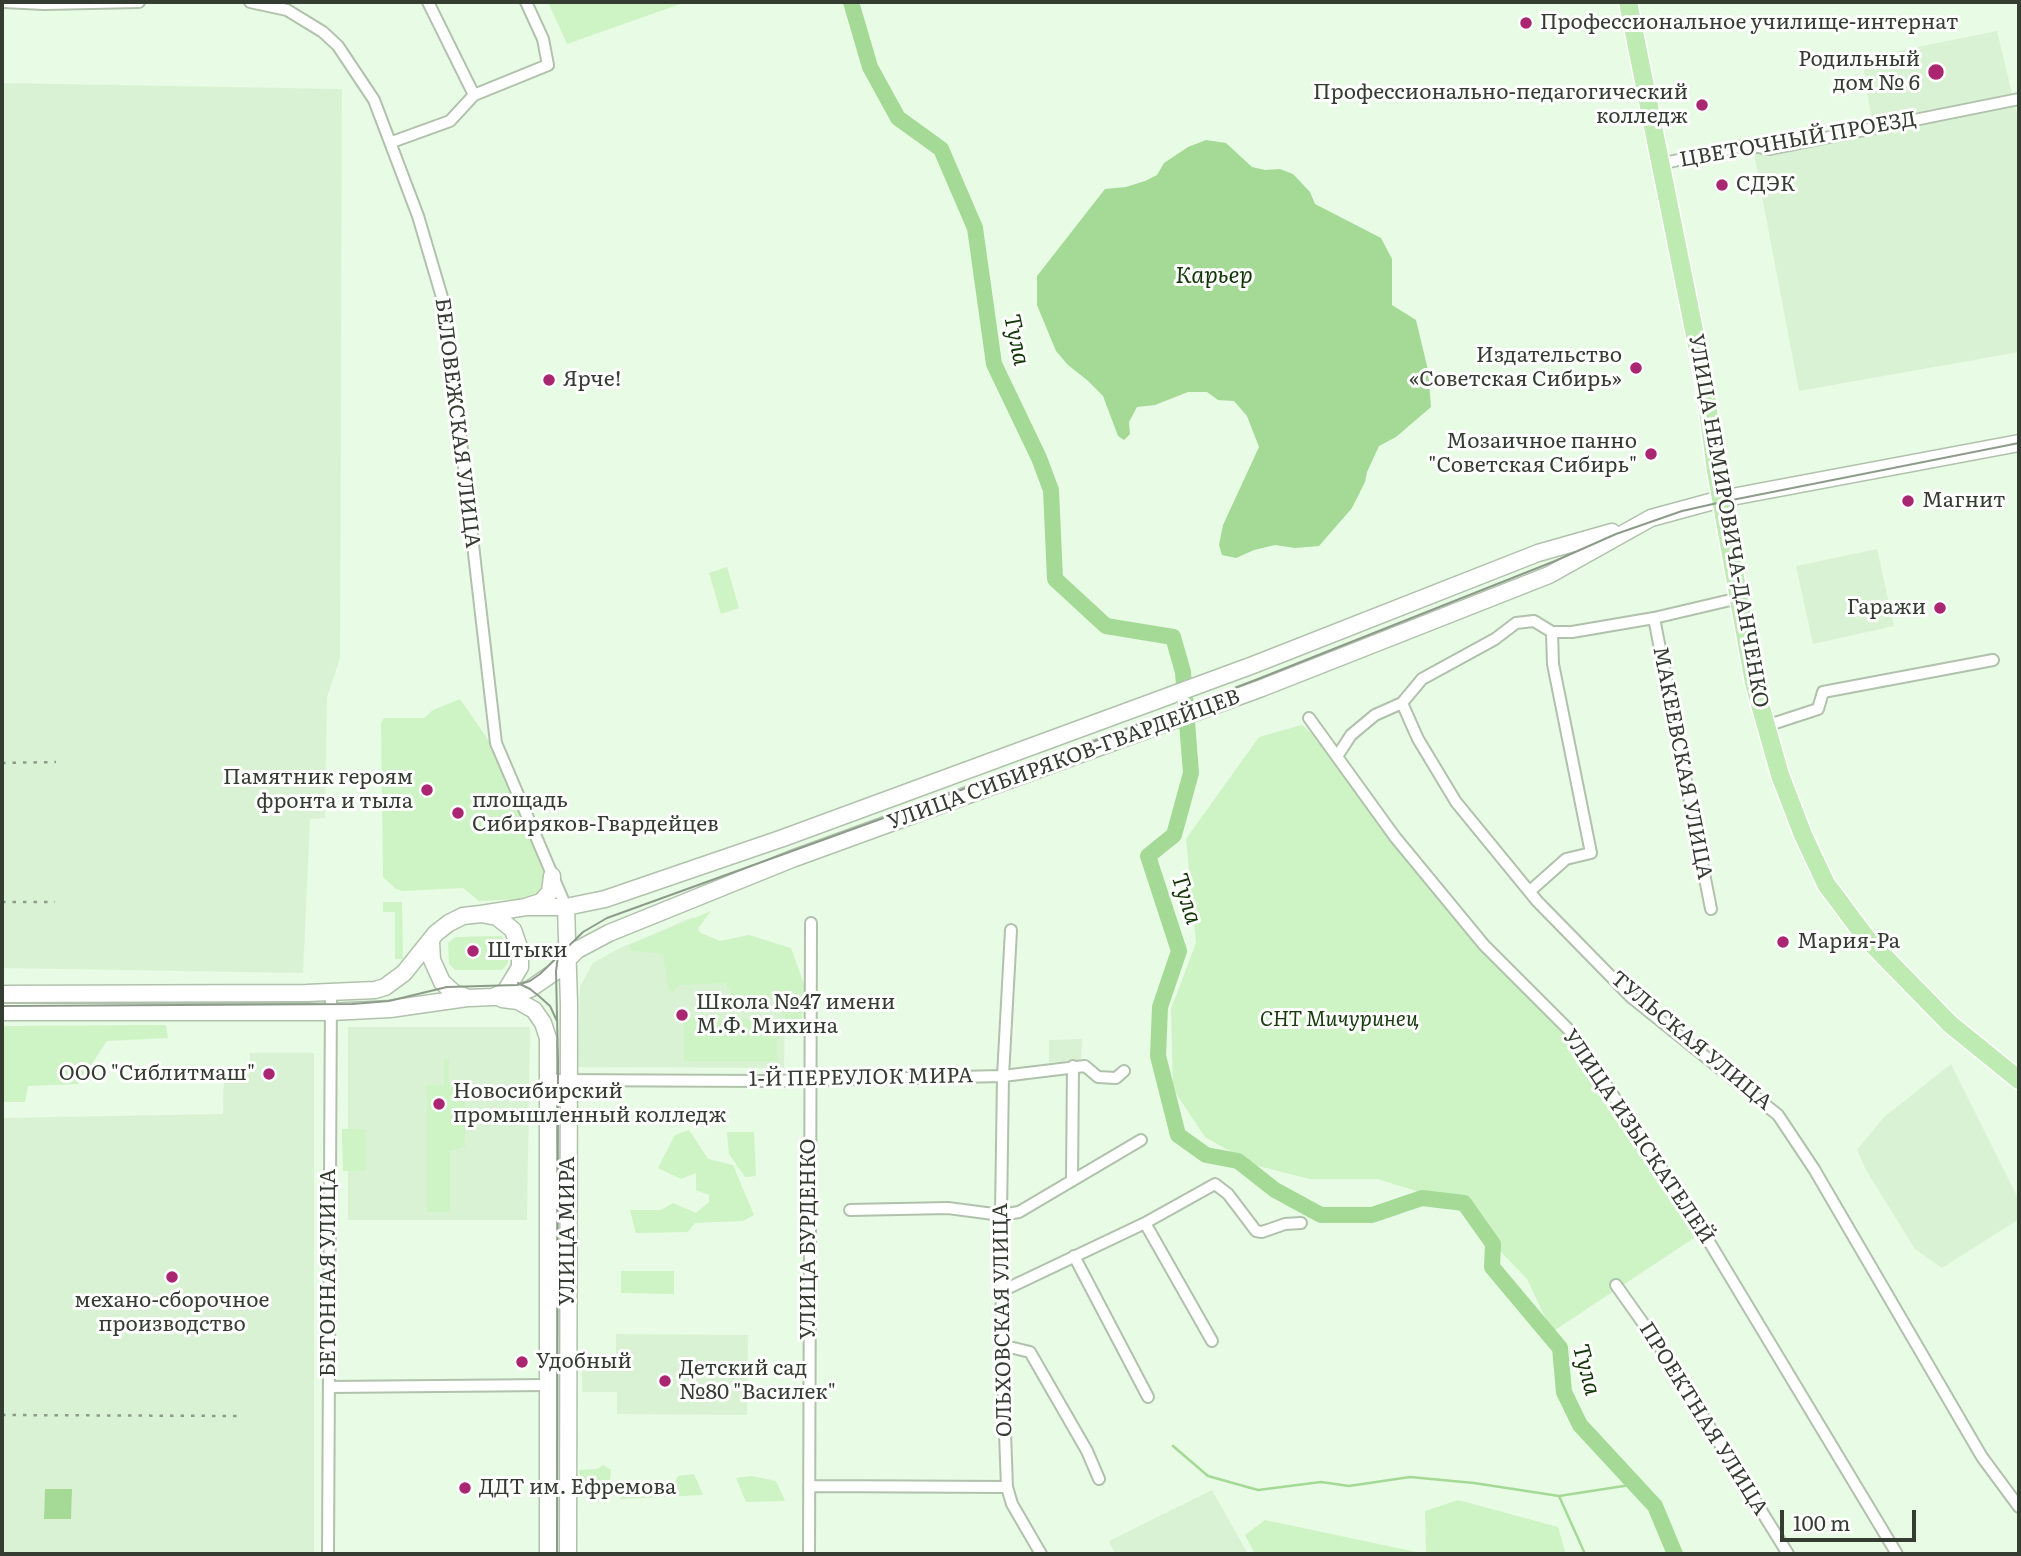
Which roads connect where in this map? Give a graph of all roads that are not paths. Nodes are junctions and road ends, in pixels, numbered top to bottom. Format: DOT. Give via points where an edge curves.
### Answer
graph roads {
  1 [pos="3,2"];
  2 [pos="139,2"];
  3 [pos="250,2"];
  4 [pos="428,2"];
  5 [pos="526,2"];
  6 [pos="1628,2"];
  7 [pos="55,3"];
  8 [pos="289,6"];
  9 [pos="474,95"];
  10 [pos="2019,99"];
  11 [pos="392,142"];
  12 [pos="1660,164"];
  13 [pos="2019,443"];
  14 [pos="1721,499"];
  15 [pos="1638,524"];
  16 [pos="1739,598"];
  17 [pos="1654,618"];
  18 [pos="1552,632"];
  19 [pos="1993,660"];
  20 [pos="1402,703"];
  21 [pos="1309,718"];
  22 [pos="1766,726"];
  23 [pos="1338,755"];
  24 [pos="552,876"];
  25 [pos="1530,891"];
  26 [pos="526,907"];
  27 [pos="566,907"];
  28 [pos="1711,909"];
  29 [pos="481,914"];
  30 [pos="811,923"];
  31 [pos="1011,930"];
  32 [pos="431,942"];
  33 [pos="568,959"];
  34 [pos="331,992"];
  35 [pos="2,994"];
  36 [pos="39,994"];
  37 [pos="493,997"];
  38 [pos="469,998"];
  39 [pos="2,1012"];
  40 [pos="39,1012"];
  41 [pos="331,1012"];
  42 [pos="1073,1066"];
  43 [pos="1124,1071"];
  44 [pos="1003,1076"];
  45 [pos="810,1079"];
  46 [pos="548,1080"];
  47 [pos="569,1080"];
  48 [pos="2019,1080"];
  49 [pos="1141,1140"];
  50 [pos="1072,1181"];
  51 [pos="850,1210"];
  52 [pos="1001,1215"];
  53 [pos="1145,1223"];
  54 [pos="1301,1223"];
  55 [pos="1074,1256"];
  56 [pos="1616,1285"];
  57 [pos="1002,1290"];
  58 [pos="1212,1341"];
  59 [pos="1002,1345"];
  60 [pos="548,1385"];
  61 [pos="329,1387"];
  62 [pos="1148,1397"];
  63 [pos="1098,1479"];
  64 [pos="809,1486"];
  65 [pos="1007,1487"];
  66 [pos="2019,1507"];
  67 [pos="328,1554"];
  68 [pos="548,1554"];
  69 [pos="568,1554"];
  70 [pos="808,1554"];
  71 [pos="1041,1554"];
  72 [pos="1788,1554"];
  73 [pos="1897,1554"];
  1 -- 7 [label="street"];
  2 -- 7 [label="street"];
  3 -- 8 [label="street, БЕЛОВЕЖСКАЯ УЛИЦА"];
  4 -- 9 [label="street"];
  5 -- 9 [label="street" via="543,39 548,65"];
  6 -- 12 [label="main road, УЛИЦА НЕМИРОВИЧА-ДАНЧЕНКО"];
  8 -- 11 [label="street, БЕЛОВЕЖСКАЯ УЛИЦА" via="338,46 374,100"];
  9 -- 11 [label="street" via="450,121"];
  10 -- 12 [label="street, ЦВЕТОЧНЫЙ ПРОЕЗД" via="1770,149 1746,145"];
  11 -- 24 [label="street, БЕЛОВЕЖСКАЯ УЛИЦА" via="444,304 496,743"];
  12 -- 14 [label="main road, УЛИЦА НЕМИРОВИЧА-ДАНЧЕНКО" via="1704,380"];
  13 -- 14 [label="main road, УЛИЦА СИБИРЯКОВ-ГВАРДЕЙЦЕВ"];
  14 -- 15 [label="main road, УЛИЦА СИБИРЯКОВ-ГВАРДЕЙЦЕВ"];
  14 -- 16 [label="main road, УЛИЦА НЕМИРОВИЧА-ДАНЧЕНКО"];
  15 -- 27 [label="main road, УЛИЦА СИБИРЯКОВ-ГВАРДЕЙЦЕВ" via="1538,553 1253,665 770,842 605,899"];
  15 -- 33 [label="main road, УЛИЦА СИБИРЯКОВ-ГВАРДЕЙЦЕВ" via="1549,575 1262,688 792,859 599,937"];
  16 -- 17 [label="street, МАКЕЕВСКАЯ УЛИЦА"];
  16 -- 22 [label="main road, УЛИЦА НЕМИРОВИЧА-ДАНЧЕНКО"];
  17 -- 18 [label="street, МАКЕЕВСКАЯ УЛИЦА"];
  17 -- 28 [label="street, МАКЕЕВСКАЯ УЛИЦА"];
  18 -- 20 [label="street" via="1534,621 1516,623 1422,679"];
  18 -- 25 [label="street" via="1553,664 1591,853 1566,859"];
  19 -- 22 [label="street" via="1823,692 1818,709"];
  20 -- 23 [label="street" via="1375,715 1351,735"];
  20 -- 25 [label="street, ТУЛЬСКАЯ УЛИЦА" via="1456,802"];
  21 -- 23 [label="street, УЛИЦА ИЗЫСКАТЕЛЕЙ"];
  22 -- 48 [label="main road, УЛИЦА НЕМИРОВИЧА-ДАНЧЕНКО" via="1798,823 1826,884 1875,948 1934,1009"];
  23 -- 73 [label="street, УЛИЦА ИЗЫСКАТЕЛЕЙ" via="1395,836 1484,945 1571,1032 1699,1225"];
  24 -- 26 [label="main road" via="550,892 541,902"];
  24 -- 27 [label="street, БЕЛОВЕЖСКАЯ УЛИЦА"];
  25 -- 66 [label="street, ТУЛЬСКАЯ УЛИЦА" via="1631,997 1778,1115 1982,1457"];
  26 -- 27 [label="main road, УЛИЦА СИБИРЯКОВ-ГВАРДЕЙЦЕВ"];
  26 -- 29 [label="main road, УЛИЦА СИБИРЯКОВ-ГВАРДЕЙЦЕВ"];
  27 -- 33 [label="main road, УЛИЦА МИРА"];
  29 -- 32 [label="main road" via="449,923"];
  29 -- 37 [label="main road" via="498,917 513,930 520,950 520,967 510,986"];
  30 -- 45 [label="street, УЛИЦА БУРДЕНКО"];
  31 -- 44 [label="street, ОЛЬХОВСКАЯ УЛИЦА"];
  32 -- 34 [label="main road" via="385,987"];
  32 -- 38 [label="main road" via="432,960 442,982"];
  33 -- 37 [label="main road, УЛИЦА СИБИРЯКОВ-ГВАРДЕЙЦЕВ" via="524,992"];
  33 -- 47 [label="main road, УЛИЦА МИРА"];
  34 -- 36 [label="main road"];
  34 -- 41 [label="street, БЕТОННАЯ УЛИЦА"];
  35 -- 36 [label="main road"];
  36 -- 40 [label="main road"];
  37 -- 38 [label="main road"];
  37 -- 46 [label="main road" via="518,1001 534,1010 543,1023 548,1038"];
  38 -- 41 [label="main road"];
  39 -- 40 [label="main road"];
  40 -- 41 [label="main road"];
  41 -- 61 [label="street, БЕТОННАЯ УЛИЦА"];
  42 -- 43 [label="street, 1-Й ПЕРЕУЛОК МИРА" via="1085,1066 1098,1077 1116,1078"];
  42 -- 44 [label="street, 1-Й ПЕРЕУЛОК МИРА"];
  42 -- 50 [label="street"];
  44 -- 45 [label="street, 1-Й ПЕРЕУЛОК МИРА"];
  44 -- 52 [label="street, ОЛЬХОВСКАЯ УЛИЦА"];
  45 -- 47 [label="street, 1-Й ПЕРЕУЛОК МИРА"];
  45 -- 64 [label="street, УЛИЦА БУРДЕНКО"];
  46 -- 47 [label="street, 1-Й ПЕРЕУЛОК МИРА"];
  46 -- 60 [label="main road, УЛИЦА МИРА"];
  47 -- 69 [label="main road, УЛИЦА МИРА"];
  49 -- 50 [label="street"];
  50 -- 52 [label="street" via="1019,1212"];
  51 -- 52 [label="street" via="948,1209"];
  52 -- 57 [label="street, ОЛЬХОВСКАЯ УЛИЦА"];
  53 -- 54 [label="street" via="1214,1184 1228,1194 1256,1231"];
  53 -- 55 [label="street"];
  53 -- 58 [label="street"];
  55 -- 57 [label="street"];
  55 -- 62 [label="street"];
  56 -- 72 [label="street, ПРОЕКТНАЯ УЛИЦА" via="1660,1347"];
  57 -- 59 [label="street, ОЛЬХОВСКАЯ УЛИЦА"];
  59 -- 63 [label="street" via="1030,1352 1087,1451"];
  59 -- 65 [label="street, ОЛЬХОВСКАЯ УЛИЦА"];
  60 -- 61 [label="street"];
  60 -- 68 [label="main road, УЛИЦА МИРА"];
  61 -- 67 [label="street, БЕТОННАЯ УЛИЦА"];
  64 -- 65 [label="street"];
  64 -- 70 [label="street, УЛИЦА БУРДЕНКО"];
  65 -- 71 [label="street, ОЛЬХОВСКАЯ УЛИЦА"];
}
